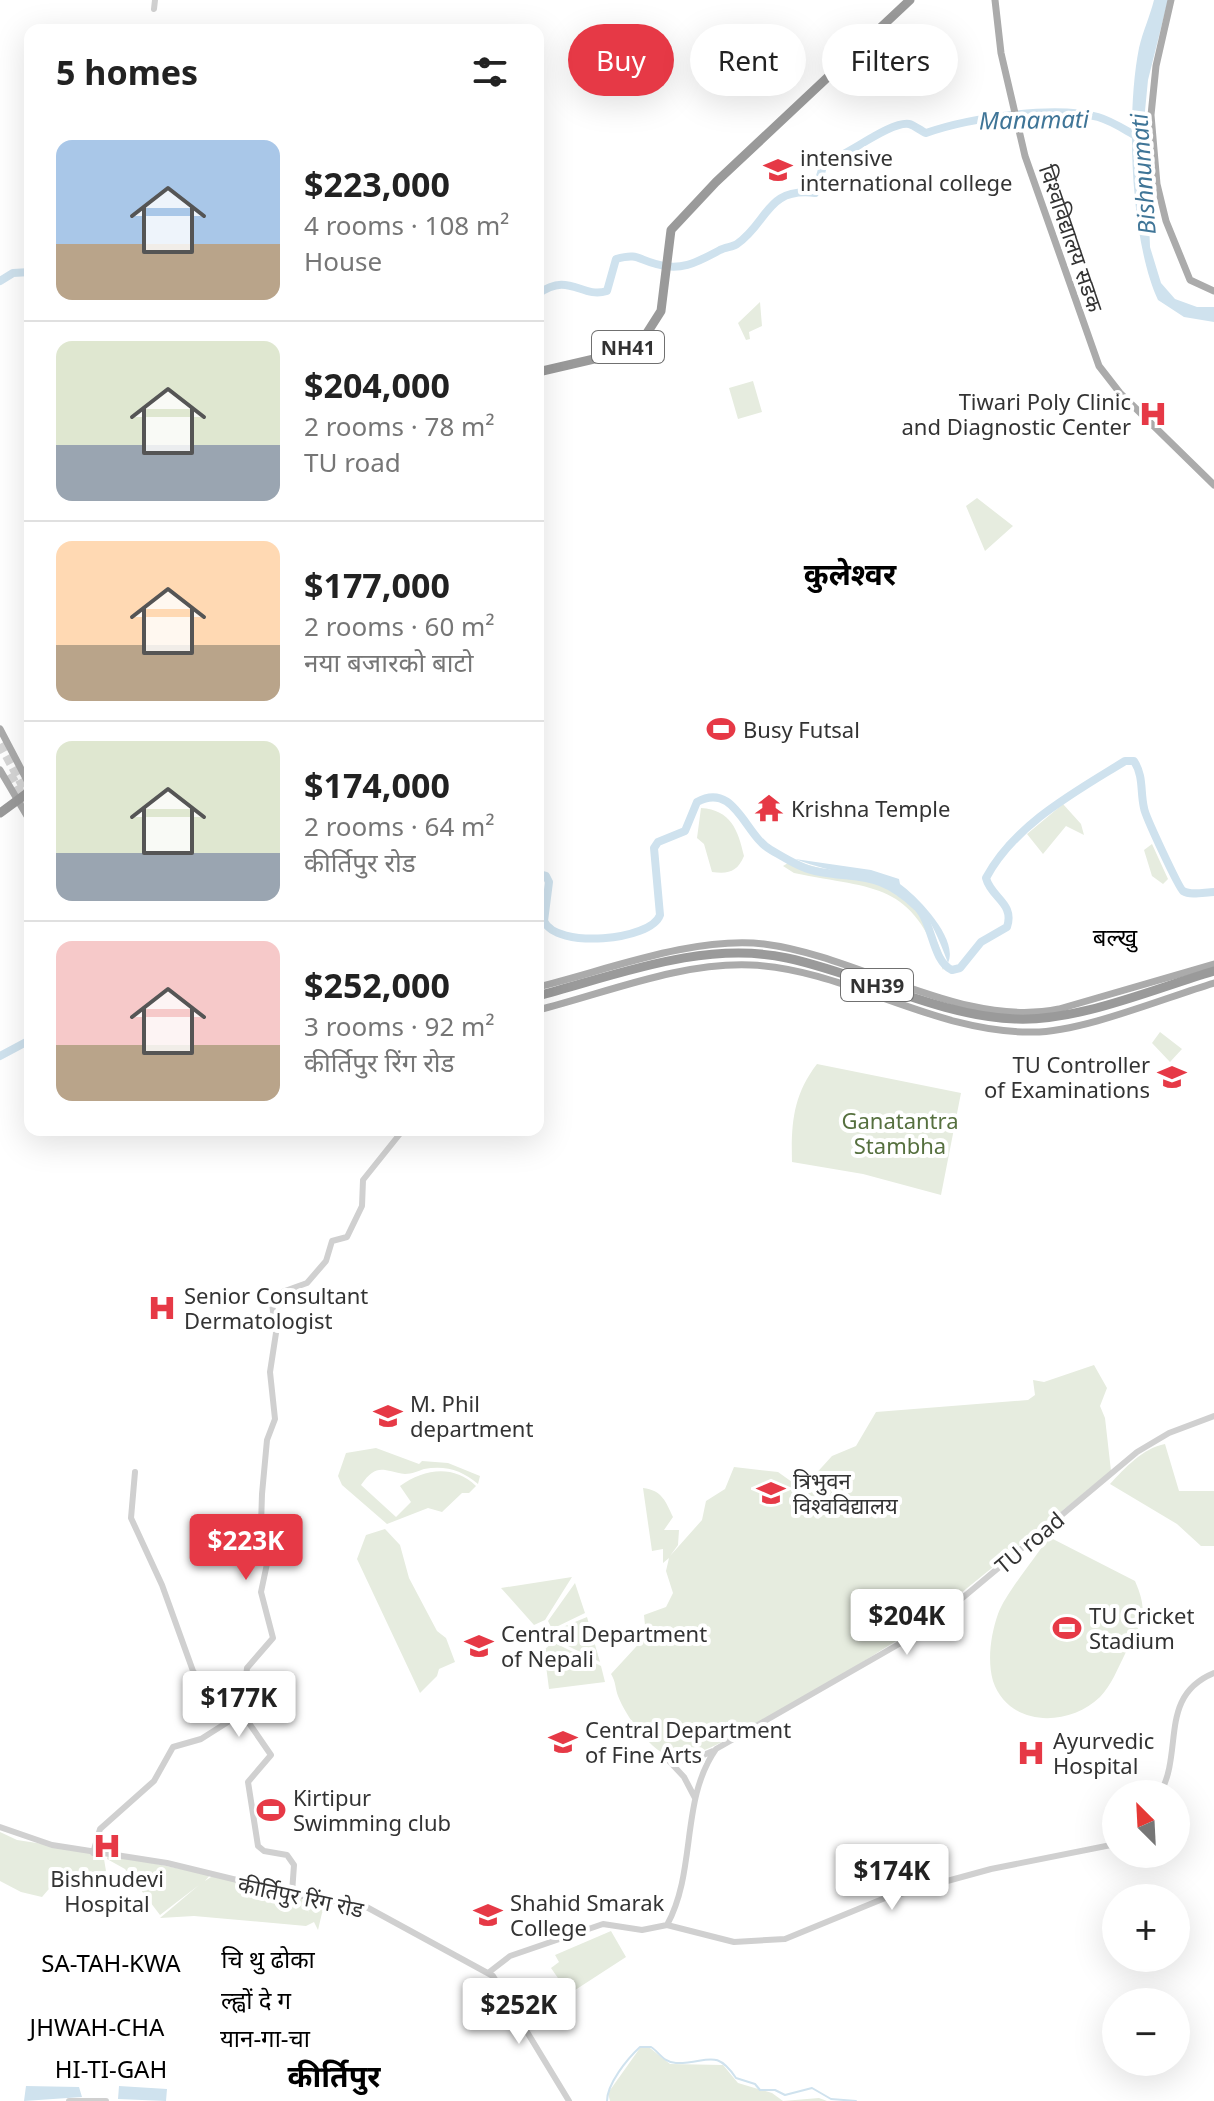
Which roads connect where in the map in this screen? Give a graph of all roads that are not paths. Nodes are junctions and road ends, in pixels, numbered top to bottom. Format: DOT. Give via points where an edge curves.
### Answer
graph roads {
  1 [pos="155,0"];
  2 [pos="910,0"];
  3 [pos="995,0"];
  4 [pos="1171,0"];
  5 [pos="154,9"];
  6 [pos="1214,291"];
  7 [pos="544,371"];
  8 [pos="1214,485"];
  9 [pos="0,729"];
  10 [pos="0,770"];
  11 [pos="24,776"];
  12 [pos="24,794"];
  13 [pos="16,802"];
  14 [pos="1,813"];
  15 [pos="24,813"];
  16 [pos="1214,964"];
  17 [pos="1214,974"];
  18 [pos="1214,983"];
  19 [pos="544,985"];
  20 [pos="544,998"];
  21 [pos="1091,1006"];
  22 [pos="544,1008"];
  23 [pos="398,1136"];
  24 [pos="1214,1416"];
  25 [pos="135,1472"];
  26 [pos="1214,1673"];
  27 [pos="242,1713"];
  28 [pos="716,1749"];
  29 [pos="1165,1780"];
  30 [pos="695,1798"];
  31 [pos="0,1827"];
  32 [pos="1102,1847"];
  33 [pos="93,1853"];
  34 [pos="292,1893"];
  35 [pos="667,1925"];
  36 [pos="488,1973"];
  37 [pos="69,2101"];
  38 [pos="106,2101"];
  39 [pos="569,2101"];
  1 -- 5 [label="street"];
  2 -- 7 [label="highway, NH41" via="671,230 661,311 640,339 607,356"];
  3 -- 8 [label="main road, विश्वविद्यालय सडक" via="1001,53 1025,156 1099,366"];
  4 -- 6 [label="main road" via="1151,115 1157,184 1190,280"];
  9 -- 11 [label="main road"];
  10 -- 13 [label="main road"];
  12 -- 13 [label="highway"];
  13 -- 14 [label="highway"];
  13 -- 15 [label="main road"];
  16 -- 21 [label="main road"];
  17 -- 21 [label="highway, NH39"];
  18 -- 22 [label="main road" via="1077,1025 1035,1032 973,1026 801,974 752,965 702,969"];
  19 -- 21 [label="main road" via="677,952 751,943 991,1010"];
  20 -- 21 [label="highway, NH39" via="680,965 744,958 798,966 984,1020 1045,1023"];
  23 -- 27 [label="street" via="363,1180 362,1206 347,1237 332,1241 326,1261 307,1283 271,1296 275,1419 267,1440 262,1494 268,1559 261,1592 273,1638 247,1668"];
  24 -- 28 [label="street, TU road" via="1137,1452 960,1600 899,1644"];
  25 -- 27 [label="street" via="131,1518 193,1671 205,1687"];
  26 -- 29 [label="street" via="1189,1688 1180,1702"];
  27 -- 33 [label="street" via="201,1739 173,1747 154,1781 100,1829"];
  27 -- 34 [label="street" via="271,1755 252,1774 248,1789 256,1842 264,1851 292,1859"];
  28 -- 30 [label="street"];
  28 -- 30 [label="street, TU road" via="689,1761 667,1759"];
  30 -- 35 [label="street" via="685,1882"];
  31 -- 33 [label="street, कीर्तिपुर रिंग रोड"];
  32 -- 35 [label="street" via="885,1898 776,1941 734,1942"];
  33 -- 34 [label="street, कीर्तिपुर रिंग रोड" via="167,1863"];
  34 -- 36 [label="street, कीर्तिपुर रिंग रोड" via="361,1904"];
  35 -- 36 [label="street" via="642,1930 598,1925 510,1956"];
  36 -- 39 [label="street, कीर्तिपुर रिंग रोड"];
  37 -- 38 [label="street"];
}
